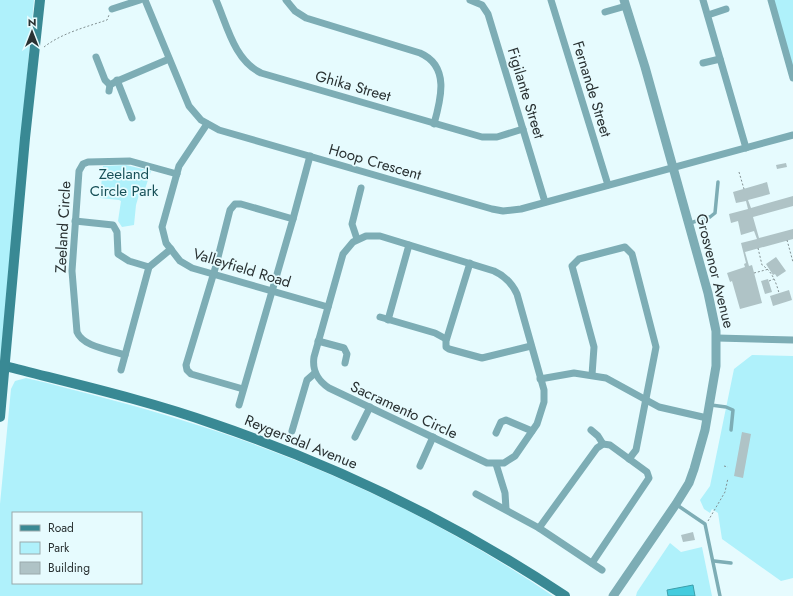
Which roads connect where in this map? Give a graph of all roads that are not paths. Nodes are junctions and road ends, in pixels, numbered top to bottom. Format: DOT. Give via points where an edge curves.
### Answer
graph roads {
  1 [pos="40,0"];
  2 [pos="140,0"];
  3 [pos="145,0"];
  4 [pos="216,0"];
  5 [pos="286,0"];
  6 [pos="470,0"];
  7 [pos="551,0"];
  8 [pos="703,0"];
  9 [pos="771,0"];
  10 [pos="625,3"];
  11 [pos="112,9"];
  12 [pos="726,9"];
  13 [pos="605,12"];
  14 [pos="708,15"];
  15 [pos="96,57"];
  16 [pos="169,58"];
  17 [pos="720,59"];
  18 [pos="703,63"];
  19 [pos="793,78"];
  20 [pos="117,80"];
  21 [pos="132,118"];
  22 [pos="208,124"];
  23 [pos="434,124"];
  24 [pos="523,129"];
  25 [pos="793,135"];
  26 [pos="746,148"];
  27 [pos="310,156"];
  28 [pos="674,168"];
  29 [pos="176,174"];
  30 [pos="718,182"];
  31 [pos="608,185"];
  32 [pos="362,188"];
  33 [pos="545,202"];
  34 [pos="293,219"];
  35 [pos="75,221"];
  36 [pos="689,223"];
  37 [pos="357,239"];
  38 [pos="409,245"];
  39 [pos="171,249"];
  40 [pos="470,263"];
  41 [pos="150,267"];
  42 [pos="214,274"];
  43 [pos="271,291"];
  44 [pos="328,307"];
  45 [pos="380,317"];
  46 [pos="388,320"];
  47 [pos="717,338"];
  48 [pos="446,339"];
  49 [pos="793,340"];
  50 [pos="318,341"];
  51 [pos="531,346"];
  52 [pos="125,355"];
  53 [pos="344,363"];
  54 [pos="5,366"];
  55 [pos="121,370"];
  56 [pos="315,373"];
  57 [pos="592,375"];
  58 [pos="540,379"];
  59 [pos="243,389"];
  60 [pos="646,400"];
  61 [pos="710,404"];
  62 [pos="239,405"];
  63 [pos="370,408"];
  64 [pos="0,417"];
  65 [pos="707,418"];
  66 [pos="590,430"];
  67 [pos="731,430"];
  68 [pos="292,431"];
  69 [pos="532,431"];
  70 [pos="496,433"];
  71 [pos="356,437"];
  72 [pos="433,437"];
  73 [pos="603,444"];
  74 [pos="629,459"];
  75 [pos="496,464"];
  76 [pos="420,466"];
  77 [pos="476,494"];
  78 [pos="676,504"];
  79 [pos="506,509"];
  80 [pos="539,528"];
  81 [pos="714,560"];
  82 [pos="592,563"];
  83 [pos="731,563"];
  84 [pos="602,570"];
  85 [pos="565,596"];
  86 [pos="613,596"];
  87 [pos="720,596"];
  1 -- 54 [label="main road"];
  2 -- 11 [label="street"];
  3 -- 16 [label="street, Hoop Crescent"];
  4 -- 23 [label="street, Ghika Street" via="239,53 255,70"];
  5 -- 23 [label="street" via="295,11 306,18 427,57 436,66 442,88"];
  6 -- 24 [label="street, Figilante Street" via="482,5 488,14"];
  7 -- 31 [label="street, Fernande Street"];
  8 -- 14 [label="street"];
  9 -- 19 [label="street"];
  10 -- 13 [label="street, Grosvenor Avenue"];
  10 -- 28 [label="street, Grosvenor Avenue"];
  12 -- 14 [label="street"];
  14 -- 17 [label="street"];
  15 -- 20 [label="street" via="110,88"];
  16 -- 20 [label="street"];
  16 -- 22 [label="street, Hoop Crescent" via="189,106"];
  17 -- 18 [label="street"];
  17 -- 26 [label="street"];
  20 -- 21 [label="street"];
  22 -- 27 [label="street, Hoop Crescent" via="216,129"];
  22 -- 29 [label="street, Valleyfield Road" via="184,157"];
  23 -- 24 [label="street, Ghika Street" via="486,138"];
  24 -- 33 [label="street, Figilante Street"];
  25 -- 26 [label="street, Hoop Crescent"];
  26 -- 28 [label="street, Hoop Crescent"];
  27 -- 33 [label="street, Hoop Crescent" via="492,209 515,210"];
  27 -- 34 [label="street"];
  28 -- 31 [label="street, Hoop Crescent"];
  28 -- 36 [label="street, Grosvenor Avenue"];
  29 -- 35 [label="street, Zeeland Circle" via="130,161 86,163 79,171"];
  29 -- 39 [label="street, Valleyfield Road" via="162,227 164,239"];
  30 -- 36 [label="lane" via="715,213"];
  31 -- 33 [label="street, Hoop Crescent"];
  32 -- 37 [label="street" via="352,224"];
  34 -- 42 [label="street" via="241,204 233,206"];
  34 -- 43 [label="street"];
  35 -- 41 [label="street" via="112,225 117,232 116,250 119,256"];
  35 -- 52 [label="street, Zeeland Circle" via="72,271 77,332 87,343"];
  36 -- 47 [label="street, Grosvenor Avenue" via="711,303"];
  37 -- 38 [label="street" via="375,236"];
  37 -- 44 [label="street" via="343,254"];
  38 -- 40 [label="street"];
  38 -- 46 [label="street"];
  39 -- 41 [label="street"];
  39 -- 42 [label="street, Valleyfield Road" via="183,264"];
  40 -- 48 [label="street"];
  40 -- 51 [label="street" via="499,273 512,285 517,294"];
  41 -- 52 [label="street"];
  42 -- 43 [label="street, Valleyfield Road"];
  42 -- 59 [label="street" via="186,368 191,374"];
  43 -- 44 [label="street, Valleyfield Road"];
  43 -- 59 [label="street"];
  44 -- 50 [label="street"];
  45 -- 46 [label="street"];
  46 -- 48 [label="street"];
  47 -- 49 [label="street"];
  47 -- 61 [label="street, Grosvenor Avenue"];
  48 -- 51 [label="street" via="449,349 479,358"];
  50 -- 53 [label="street" via="346,350"];
  50 -- 56 [label="street" via="313,362"];
  51 -- 58 [label="street"];
  52 -- 55 [label="street"];
  54 -- 64 [label="main road"];
  54 -- 85 [label="main road, Reygersdal Avenue" via="186,414 298,455 371,487 436,520 496,553"];
  56 -- 63 [label="street, Sacramento Circle" via="329,388"];
  56 -- 68 [label="street" via="307,380"];
  57 -- 58 [label="street" via="574,373"];
  57 -- 60 [label="street" via="612,380"];
  57 -- 60 [label="street" via="594,348 572,266 579,259 625,247 632,254 656,344"];
  58 -- 69 [label="street" via="544,390 544,402"];
  59 -- 62 [label="street"];
  60 -- 65 [label="street" via="663,409"];
  60 -- 74 [label="street" via="636,450"];
  61 -- 65 [label="street, Grosvenor Avenue"];
  61 -- 67 [label="lane" via="733,410"];
  63 -- 71 [label="street"];
  63 -- 72 [label="street, Sacramento Circle"];
  65 -- 78 [label="street, Grosvenor Avenue" via="689,483"];
  66 -- 73 [label="street"];
  69 -- 70 [label="street" via="506,420 501,422"];
  69 -- 75 [label="street" via="514,456"];
  72 -- 75 [label="street, Sacramento Circle"];
  72 -- 76 [label="street"];
  73 -- 74 [label="street" via="610,445"];
  73 -- 80 [label="street" via="597,448"];
  74 -- 82 [label="street" via="647,472 649,478"];
  75 -- 79 [label="street" via="505,493"];
  77 -- 79 [label="street"];
  78 -- 81 [label="lane" via="705,524"];
  78 -- 86 [label="street, Grosvenor Avenue"];
  79 -- 80 [label="street"];
  80 -- 82 [label="street"];
  81 -- 83 [label="lane"];
  81 -- 87 [label="lane"];
  82 -- 84 [label="street"];
}
